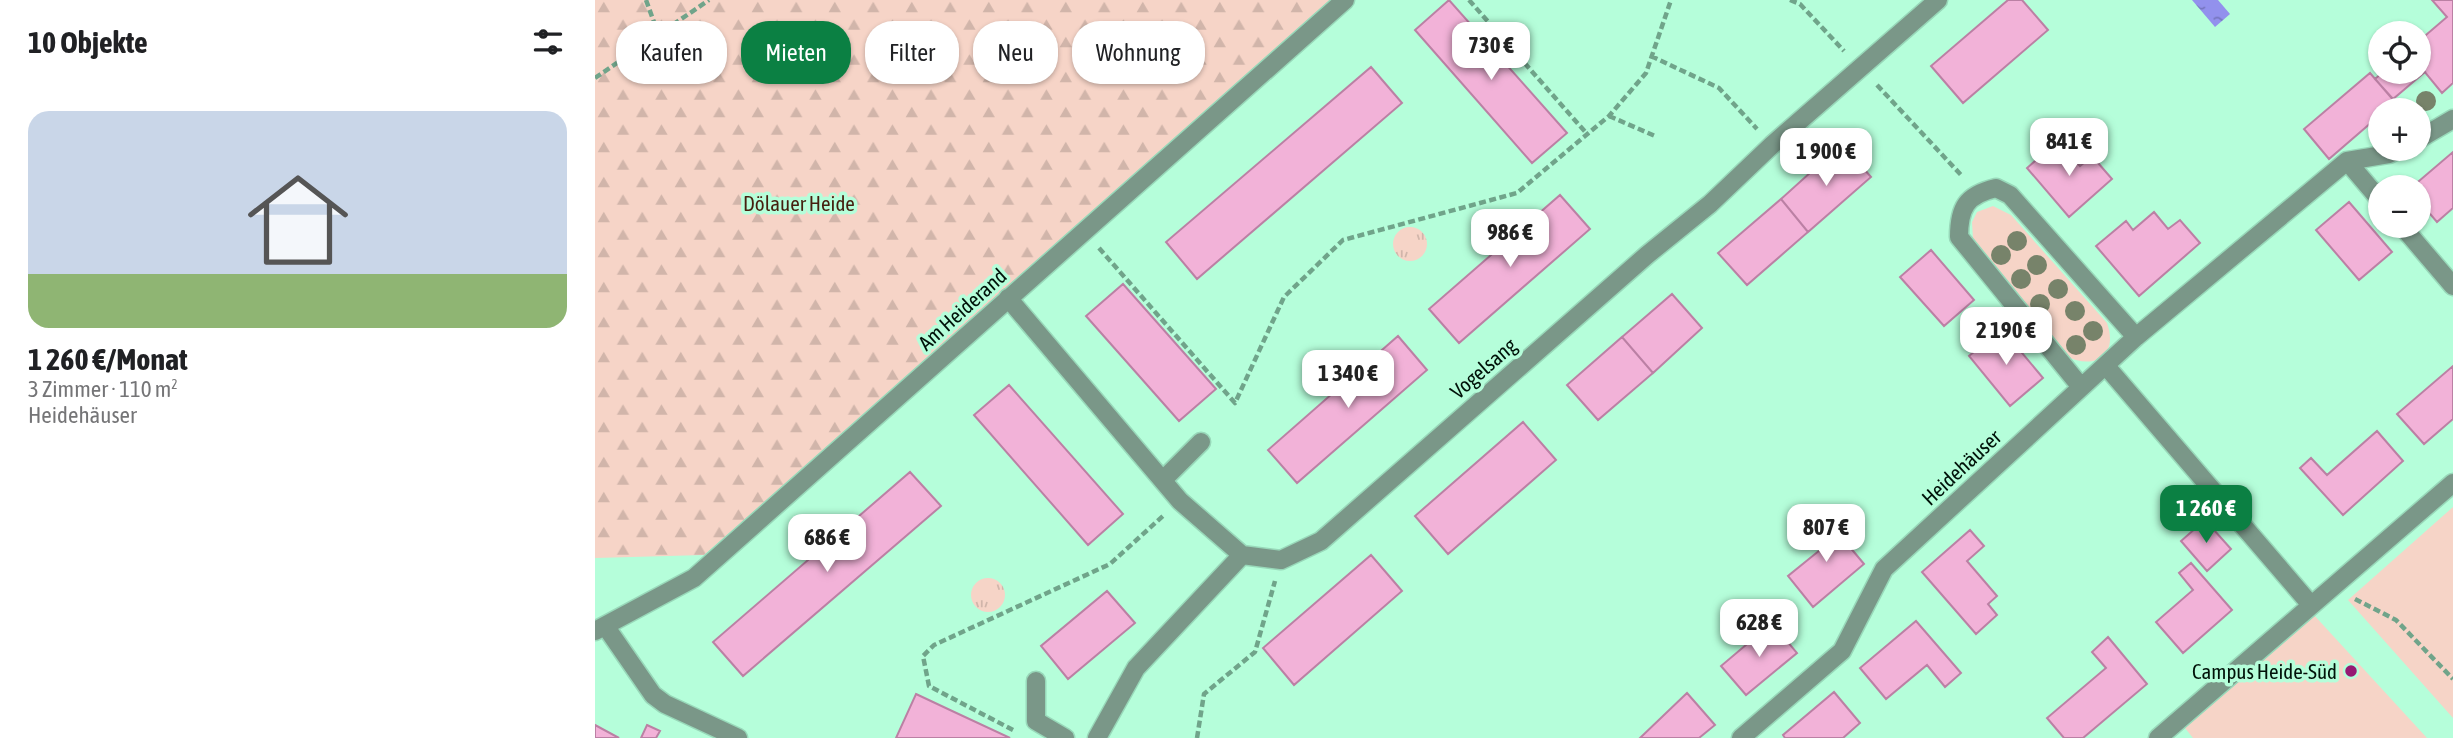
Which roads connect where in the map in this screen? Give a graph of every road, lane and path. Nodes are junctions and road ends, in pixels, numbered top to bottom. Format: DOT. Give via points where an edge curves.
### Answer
graph roads {
  1 [pos="646,0"];
  2 [pos="709,0"];
  3 [pos="1345,0"];
  4 [pos="1469,0"];
  5 [pos="1671,0"];
  6 [pos="1790,0"];
  7 [pos="1938,0"];
  8 [pos="654,21"];
  9 [pos="680,21"];
  10 [pos="1651,56"];
  11 [pos="616,64"];
  12 [pos="1861,68"];
  13 [pos="595,78"];
  14 [pos="1609,116"];
  15 [pos="2453,119"];
  16 [pos="2431,132"];
  17 [pos="1588,135"];
  18 [pos="1655,136"];
  19 [pos="1772,145"];
  20 [pos="2368,158"];
  21 [pos="2347,161"];
  22 [pos="2368,186"];
  23 [pos="1977,192"];
  24 [pos="1083,230"];
  25 [pos="2412,238"];
  26 [pos="2453,286"];
  27 [pos="1008,298"];
  28 [pos="2136,337"];
  29 [pos="2106,366"];
  30 [pos="2081,387"];
  31 [pos="1201,442"];
  32 [pos="1163,480"];
  33 [pos="2453,483"];
  34 [pos="1180,501"];
  35 [pos="1242,555"];
  36 [pos="1281,560"];
  37 [pos="2332,587"];
  38 [pos="2311,605"];
  39 [pos="601,629"];
  40 [pos="2453,679"];
  41 [pos="1036,681"];
  42 [pos="1017,732"];
  43 [pos="738,738"];
  44 [pos="1065,738"];
  45 [pos="1097,738"];
  46 [pos="1197,738"];
  47 [pos="1741,738"];
  48 [pos="2158,738"];
  1 -- 8 [label="path"];
  2 -- 9 [label="path"];
  3 -- 24 [label="street, Am Heiderand"];
  4 -- 17 [label="path"];
  5 -- 10 [label="path"];
  6 -- 12 [label="path" via="1800,4"];
  7 -- 12 [label="street, Vogelsang"];
  10 -- 14 [label="path" via="1646,73"];
  10 -- 19 [label="path" via="1719,89"];
  11 -- 13 [label="path"];
  12 -- 19 [label="street, Vogelsang"];
  12 -- 23 [label="path"];
  14 -- 17 [label="path"];
  14 -- 18 [label="path"];
  15 -- 16 [label="street"];
  17 -- 24 [label="path" via="1517,193 1343,240 1284,297 1235,403"];
  19 -- 36 [label="street, Vogelsang" via="1321,541"];
  20 -- 21 [label="street"];
  21 -- 22 [label="street"];
  21 -- 28 [label="street, Heidehäuser"];
  23 -- 28 [label="street" via="1996,188 2010,195"];
  23 -- 30 [label="street" via="1959,214 1959,237"];
  24 -- 27 [label="street, Am Heiderand"];
  25 -- 26 [label="street"];
  27 -- 32 [label="street"];
  27 -- 39 [label="street, Am Heiderand" via="694,578"];
  28 -- 29 [label="street, Heidehäuser"];
  29 -- 30 [label="street, Heidehäuser"];
  29 -- 38 [label="street"];
  30 -- 47 [label="street, Heidehäuser" via="1884,569 1842,651"];
  31 -- 32 [label="street"];
  32 -- 34 [label="street"];
  33 -- 37 [label="street"];
  34 -- 35 [label="street"];
  34 -- 42 [label="path" via="1110,564 934,645 923,656 929,686"];
  35 -- 36 [label="street"];
  35 -- 45 [label="street" via="1136,668"];
  36 -- 46 [label="path" via="1255,652 1204,694"];
  37 -- 38 [label="street"];
  37 -- 40 [label="path" via="2396,620"];
  38 -- 48 [label="street"];
  39 -- 43 [label="street" via="653,695"];
  41 -- 44 [label="street" via="1036,721"];
}
